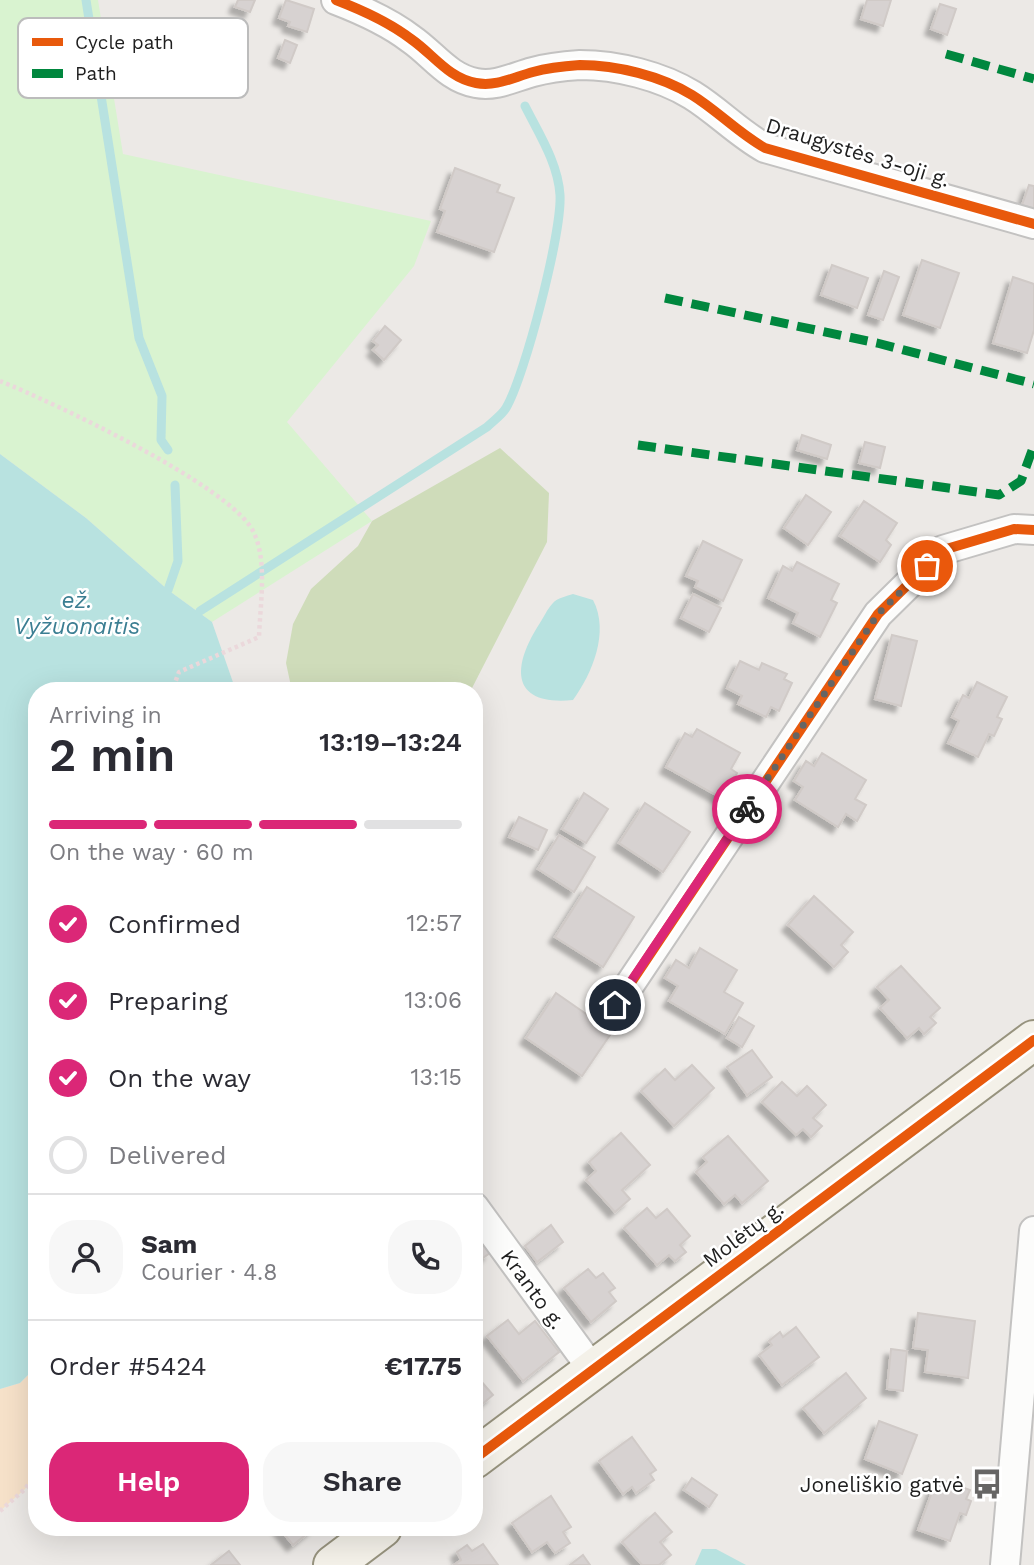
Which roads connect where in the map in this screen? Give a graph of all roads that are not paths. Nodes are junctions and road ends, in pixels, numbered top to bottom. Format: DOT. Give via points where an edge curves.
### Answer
graph roads {
  1 [pos="336,0"];
  2 [pos="1034,224"];
  3 [pos="1034,530"];
  4 [pos="615,1005"];
  5 [pos="1034,1040"];
  6 [pos="483,1219"];
  7 [pos="1034,1231"];
  8 [pos="593,1370"];
  9 [pos="483,1452"];
  10 [pos="371,1536"];
  11 [pos="332,1565"];
  12 [pos="1005,1565"];
  1 -- 2 [label="street, Draugystės 3-oji g." via="404,34 462,79 498,83 535,71 581,65 620,70 694,96 765,148"];
  3 -- 4 [label="street" via="1014,529 943,550 878,614"];
  5 -- 8 [label="street, Molėtų g."];
  6 -- 8 [label="street, Kranto g."];
  7 -- 12 [label="street"];
  8 -- 9 [label="street, Molėtų g."];
  10 -- 11 [label="street"];
}
